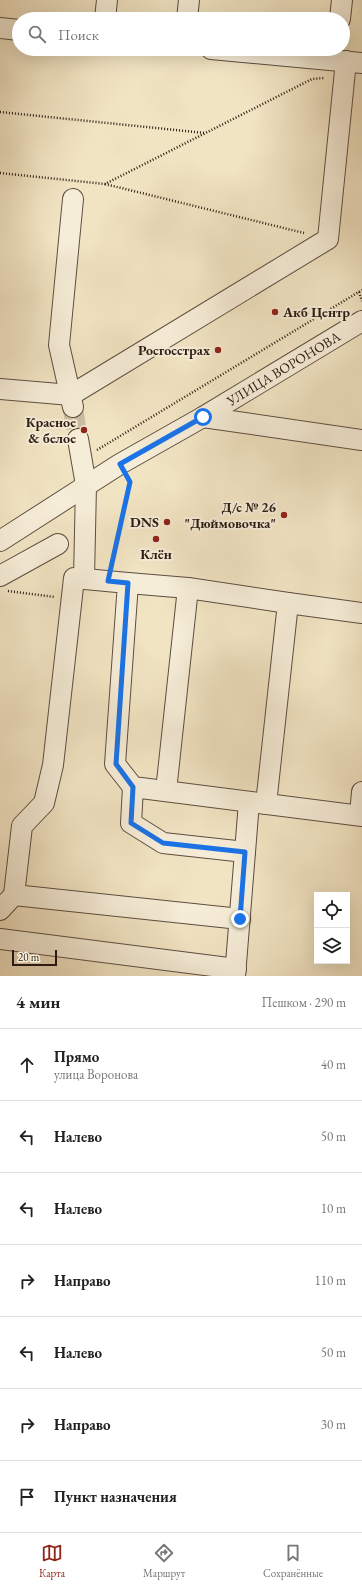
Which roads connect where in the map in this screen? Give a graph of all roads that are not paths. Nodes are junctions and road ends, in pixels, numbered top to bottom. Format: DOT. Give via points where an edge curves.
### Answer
graph roads {
  1 [pos="106,0"];
  2 [pos="189,0"];
  3 [pos="342,0"];
  4 [pos="105,12"];
  5 [pos="188,12"];
  6 [pos="341,12"];
  7 [pos="0,28"];
  8 [pos="12,29"];
  9 [pos="283,56"];
  10 [pos="345,62"];
  11 [pos="73,199"];
  12 [pos="362,322"];
  13 [pos="0,389"];
  14 [pos="72,402"];
  15 [pos="203,417"];
  16 [pos="78,440"];
  17 [pos="362,440"];
  18 [pos="86,485"];
  19 [pos="0,541"];
  20 [pos="58,544"];
  21 [pos="84,579"];
  22 [pos="4,583"];
  23 [pos="128,583"];
  24 [pos="188,588"];
  25 [pos="288,603"];
  26 [pos="362,612"];
  27 [pos="133,787"];
  28 [pos="166,791"];
  29 [pos="362,792"];
  30 [pos="258,803"];
  31 [pos="361,816"];
  32 [pos="245,852"];
  33 [pos="14,895"];
  34 [pos="0,910"];
  35 [pos="240,919"];
  36 [pos="0,939"];
  37 [pos="235,973"];
  1 -- 4 [label="street"];
  2 -- 5 [label="street"];
  3 -- 6 [label="street"];
  7 -- 8 [label="street"];
  9 -- 10 [label="street"];
  10 -- 14 [label="street" via="328,239"];
  11 -- 14 [label="street" via="59,345"];
  12 -- 15 [label="street, УЛИЦА ВОРОНОВА"];
  13 -- 14 [label="street"];
  15 -- 17 [label="street"];
  15 -- 18 [label="street, УЛИЦА ВОРОНОВА"];
  16 -- 18 [label="street"];
  18 -- 19 [label="street, УЛИЦА ВОРОНОВА"];
  18 -- 21 [label="street"];
  20 -- 22 [label="street"];
  21 -- 23 [label="street"];
  21 -- 33 [label="street" via="74,578 53,765 44,803 22,826"];
  23 -- 24 [label="street"];
  23 -- 27 [label="street" via="116,764"];
  24 -- 25 [label="street"];
  24 -- 28 [label="street"];
  25 -- 26 [label="street"];
  25 -- 30 [label="street"];
  27 -- 28 [label="street"];
  27 -- 32 [label="street" via="131,823 163,843"];
  28 -- 30 [label="street"];
  29 -- 31 [label="street"];
  30 -- 31 [label="street"];
  30 -- 32 [label="street"];
  32 -- 35 [label="street"];
  33 -- 34 [label="street"];
  33 -- 35 [label="street"];
  35 -- 37 [label="street"];
  36 -- 37 [label="street"];
}
